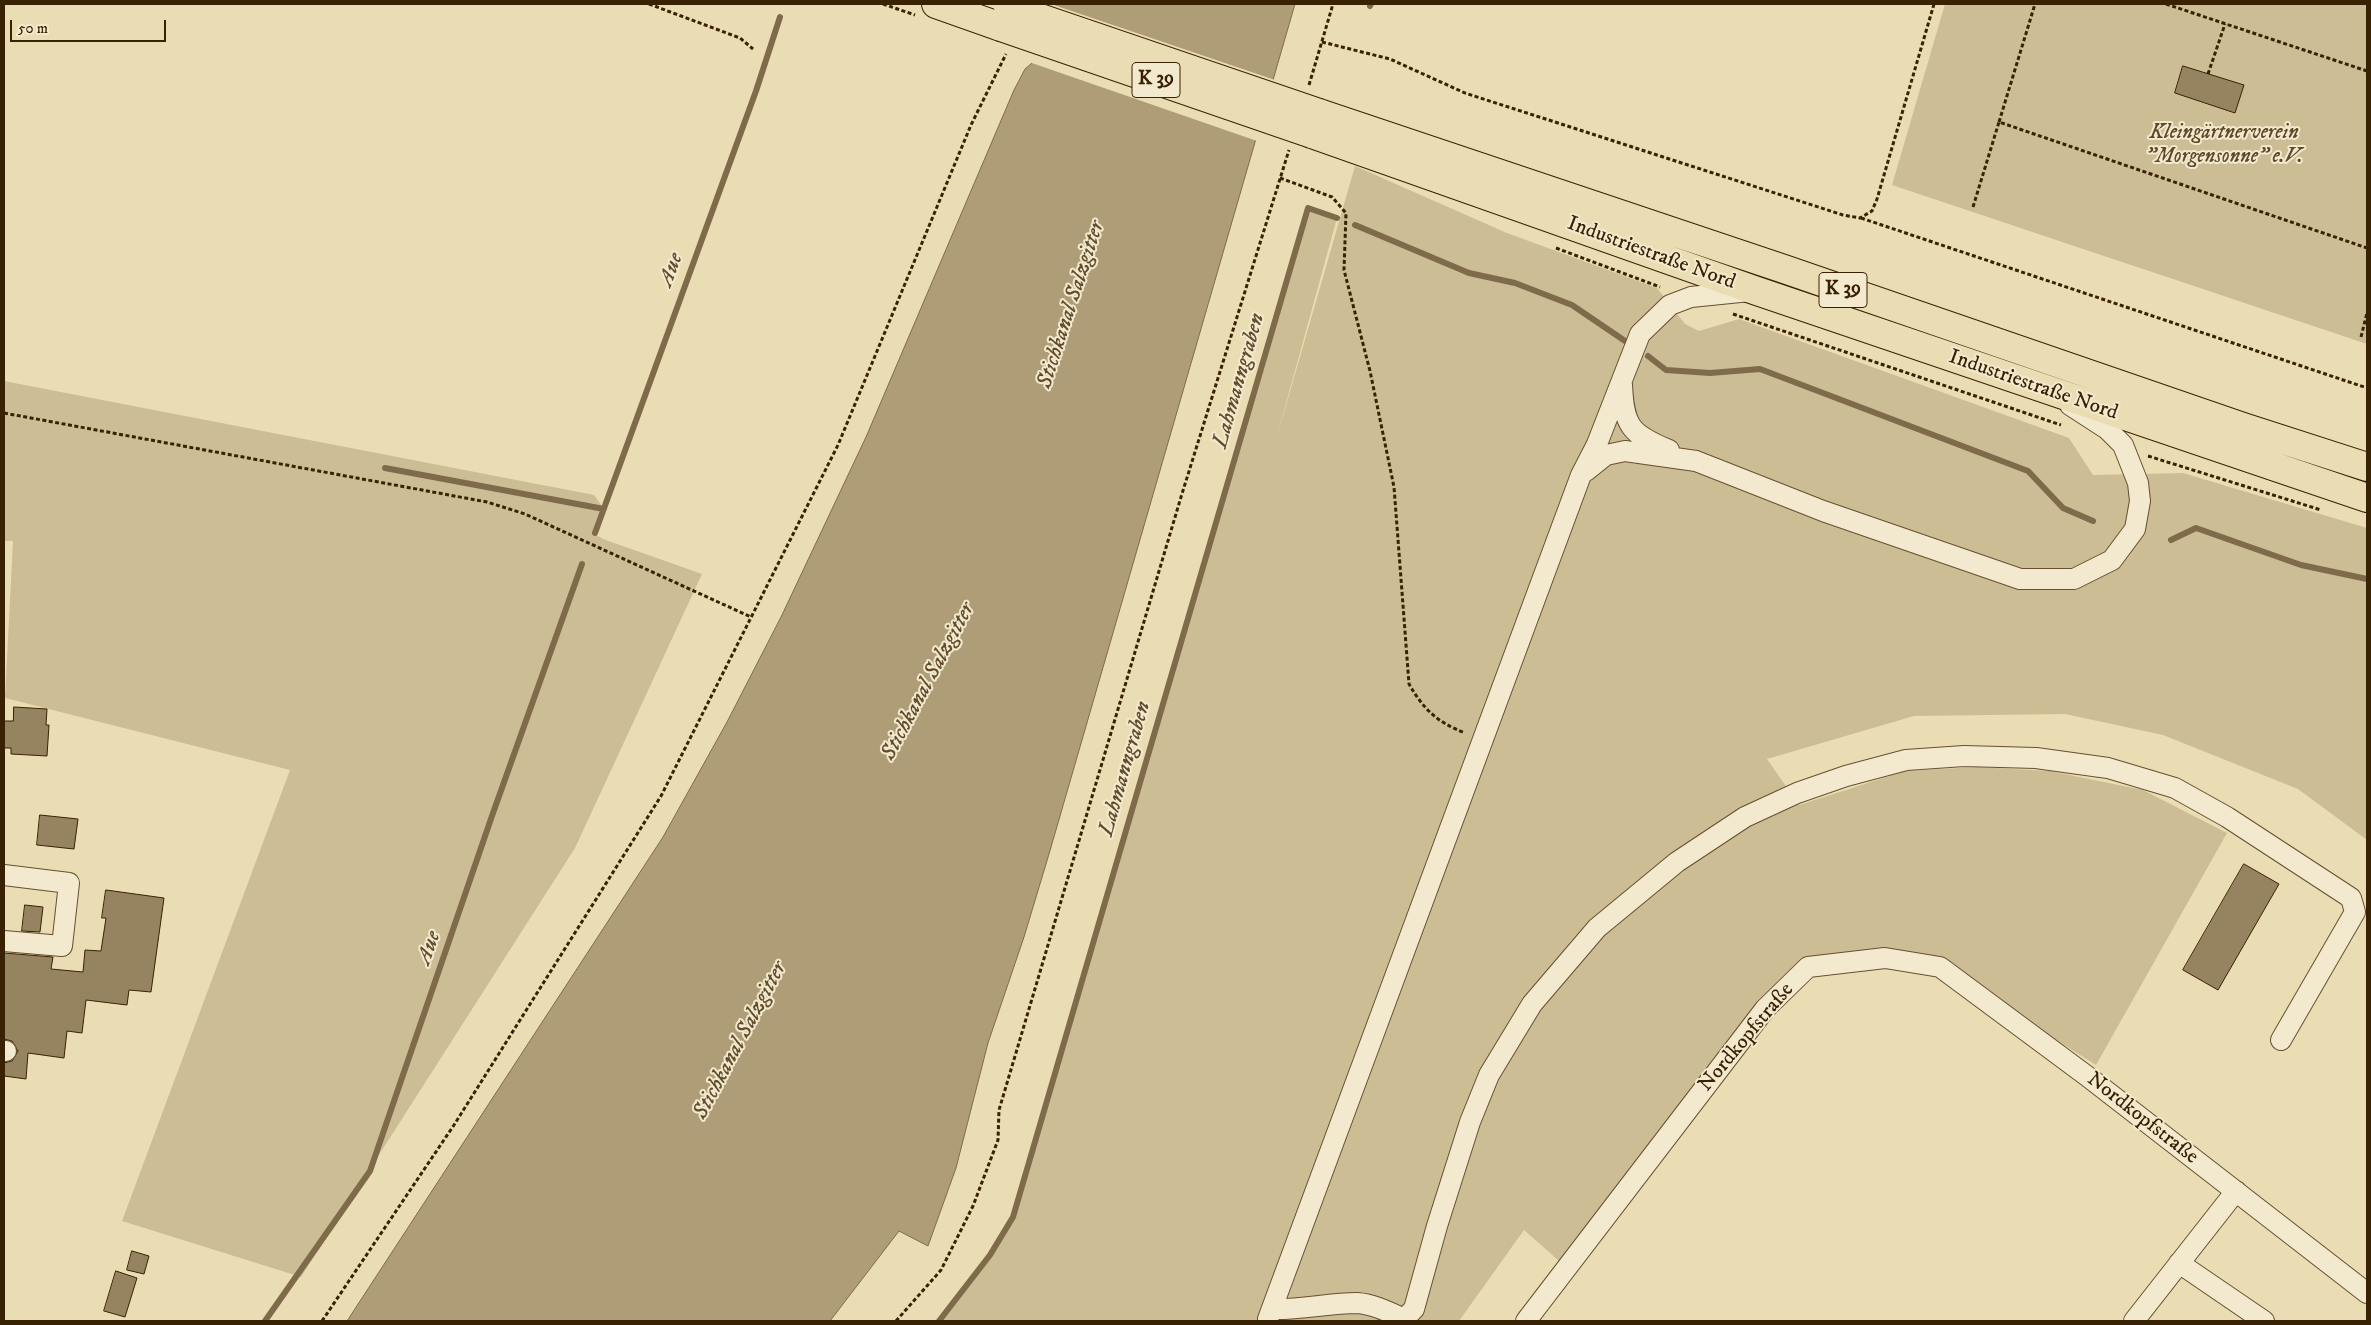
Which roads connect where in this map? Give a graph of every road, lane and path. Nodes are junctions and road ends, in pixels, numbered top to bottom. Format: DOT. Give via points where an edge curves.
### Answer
graph roads {
  1 [pos="649,4"];
  2 [pos="936,4"];
  3 [pos="1333,4"];
  4 [pos="1934,4"];
  5 [pos="2035,4"];
  6 [pos="2166,4"];
  7 [pos="1004,22"];
  8 [pos="2225,24"];
  9 [pos="1322,42"];
  10 [pos="753,49"];
  11 [pos="2367,71"];
  12 [pos="2208,74"];
  13 [pos="1308,87"];
  14 [pos="1999,122"];
  15 [pos="1307,129"];
  16 [pos="1280,178"];
  17 [pos="1974,207"];
  18 [pos="1860,218"];
  19 [pos="1554,247"];
  20 [pos="2367,248"];
  21 [pos="1754,290"];
  22 [pos="1675,303"];
  23 [pos="2367,313"];
  24 [pos="1731,314"];
  25 [pos="2361,337"];
  26 [pos="1621,378"];
  27 [pos="2367,388"];
  28 [pos="2049,392"];
  29 [pos="4,413"];
  30 [pos="2065,427"];
  31 [pos="1696,461"];
  32 [pos="2131,461"];
  33 [pos="2367,467"];
  34 [pos="1581,475"];
  35 [pos="2367,498"];
  36 [pos="2324,511"];
  37 [pos="751,617"];
  38 [pos="1482,740"];
  39 [pos="4,875"];
  40 [pos="2351,898"];
  41 [pos="2367,910"];
  42 [pos="4,941"];
  43 [pos="2281,1040"];
  44 [pos="2236,1191"];
  45 [pos="2179,1264"];
  46 [pos="2367,1292"];
  47 [pos="1270,1315"];
  48 [pos="322,1321"];
  49 [pos="896,1321"];
  50 [pos="1526,1321"];
  51 [pos="2134,1321"];
  52 [pos="2264,1321"];
  1 -- 10 [label="path" via="740,38"];
  2 -- 7 [label="highway, Industriestraße Nord / K 39"];
  3 -- 9 [label="path"];
  4 -- 18 [label="path" via="1877,198 1872,211"];
  5 -- 14 [label="path"];
  6 -- 8 [label="path"];
  7 -- 15 [label="highway, Industriestraße Nord / K 39, bridge"];
  7 -- 37 [label="path" via="971,125 838,445"];
  8 -- 11 [label="path"];
  8 -- 12 [label="path"];
  9 -- 13 [label="path"];
  9 -- 18 [label="path" via="1376,54 1465,93"];
  14 -- 17 [label="path"];
  14 -- 20 [label="path"];
  15 -- 16 [label="path"];
  15 -- 21 [label="highway, Industriestraße Nord / K 39"];
  15 -- 33 [label="highway, Industriestraße Nord / K 39" via="1784,269"];
  16 -- 38 [label="path" via="1332,198 1346,213 1344,270 1370,371 1394,487 1409,684 1420,704 1444,725"];
  16 -- 49 [label="path" via="1181,497 999,1110 998,1140 973,1206 942,1270"];
  18 -- 27 [label="path"];
  19 -- 22 [label="path" via="1666,289"];
  21 -- 22 [label="lane" via="1691,297"];
  21 -- 28 [label="highway, Industriestraße Nord / K 39"];
  22 -- 26 [label="lane" via="1640,334"];
  23 -- 25 [label="path"];
  24 -- 30 [label="path"];
  26 -- 31 [label="lane" via="1625,414 1636,433"];
  26 -- 34 [label="lane" via="1597,444"];
  28 -- 32 [label="lane" via="2107,429 2123,445"];
  28 -- 35 [label="highway, Industriestraße Nord / K 39"];
  29 -- 37 [label="path" via="487,502 525,514"];
  31 -- 32 [label="lane" via="1823,511 2020,579 2074,579 2112,560 2134,529 2140,501"];
  31 -- 34 [label="lane" via="1625,451 1606,455"];
  32 -- 36 [label="path" via="2147,456"];
  34 -- 38 [label="lane"];
  37 -- 48 [label="path" via="661,796 454,1125"];
  38 -- 47 [label="lane"];
  39 -- 42 [label="lane" via="69,883 62,946"];
  40 -- 41 [label="lane"];
  40 -- 43 [label="lane" via="2355,912"];
  40 -- 47 [label="lane" via="2227,817 2175,788 2108,768 2036,758 1964,756 1906,760 1797,793 1745,817 1677,862 1597,928 1532,1004 1489,1075 1470,1122 1414,1309 1404,1319 1357,1303"];
  44 -- 45 [label="lane"];
  44 -- 46 [label="lane, Nordkopfstraße"];
  44 -- 50 [label="lane, Nordkopfstraße" via="1940,967 1885,958 1808,967 1765,1009"];
  45 -- 51 [label="lane"];
  45 -- 52 [label="lane"];
}
